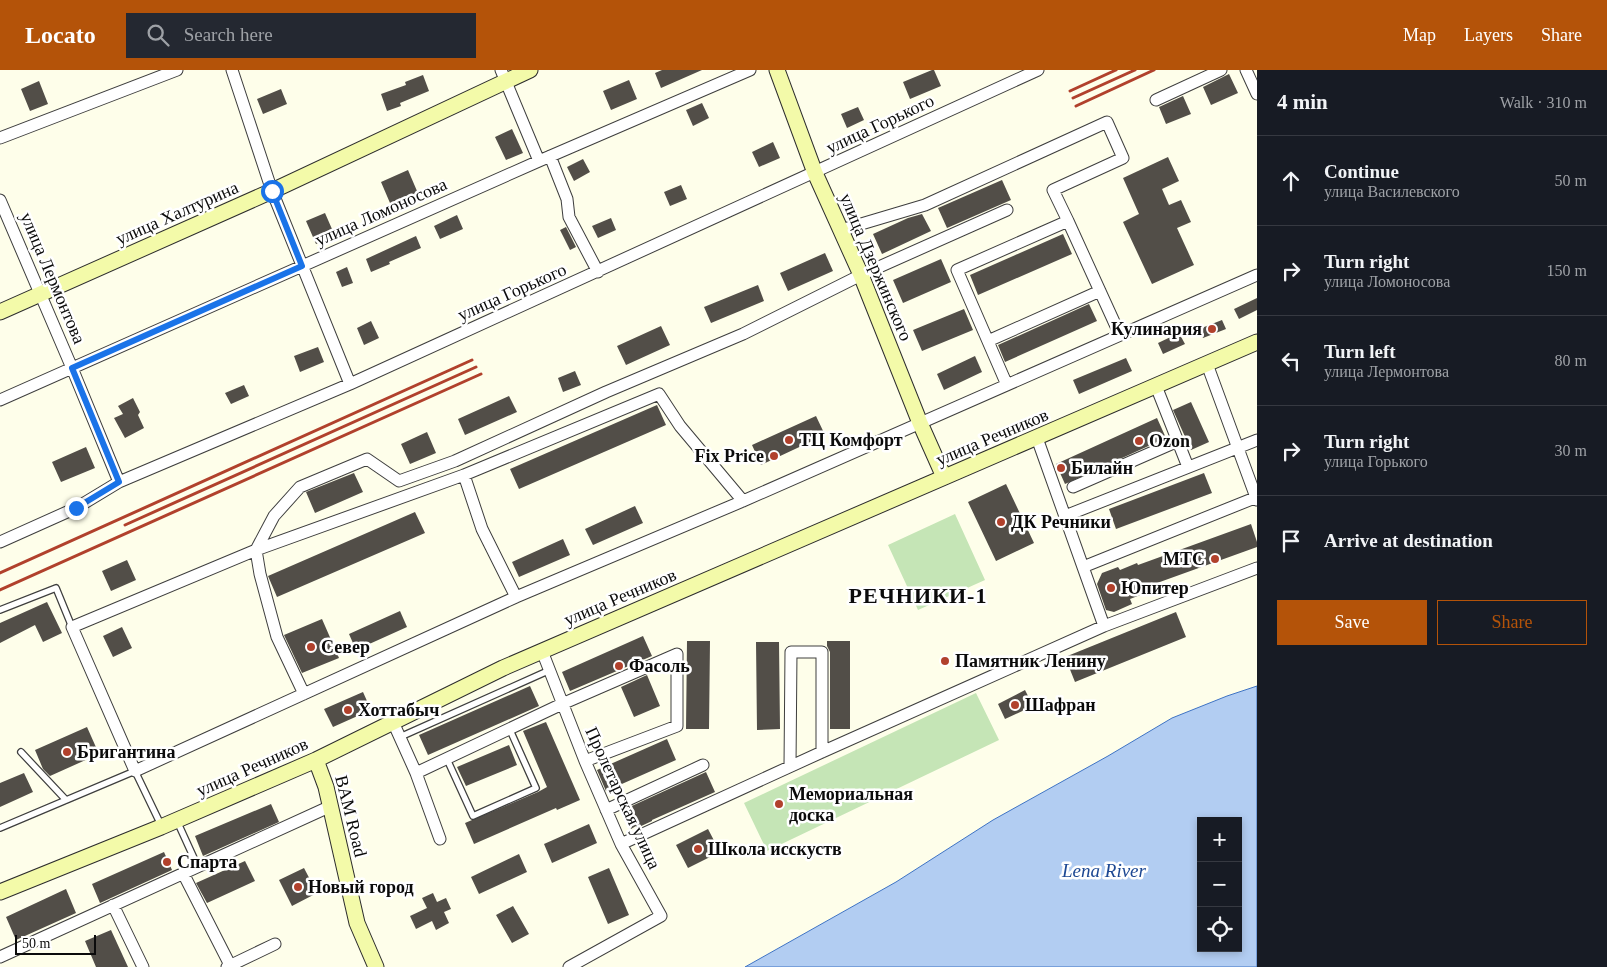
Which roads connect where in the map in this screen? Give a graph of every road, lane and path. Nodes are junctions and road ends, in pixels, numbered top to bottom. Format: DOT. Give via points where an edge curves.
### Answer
graph roads {
  1 [pos="177,70"];
  2 [pos="232,70"];
  3 [pos="530,70"];
  4 [pos="750,70"];
  5 [pos="777,70"];
  6 [pos="1038,70"];
  7 [pos="1221,70"];
  8 [pos="1246,70"];
  9 [pos="503,75"];
  10 [pos="1257,94"];
  11 [pos="1156,100"];
  12 [pos="0,138"];
  13 [pos="550,156"];
  14 [pos="538,161"];
  15 [pos="815,173"];
  16 [pos="272,191"];
  17 [pos="0,200"];
  18 [pos="1007,210"];
  19 [pos="1068,221"];
  20 [pos="841,230"];
  21 [pos="302,266"];
  22 [pos="598,272"];
  23 [pos="862,275"];
  24 [pos="1257,275"];
  25 [pos="1100,291"];
  26 [pos="41,294"];
  27 [pos="0,312"];
  28 [pos="1120,335"];
  29 [pos="988,341"];
  30 [pos="1256,345"];
  31 [pos="1207,364"];
  32 [pos="72,368"];
  33 [pos="350,384"];
  34 [pos="1007,385"];
  35 [pos="1156,386"];
  36 [pos="0,400"];
  37 [pos="920,423"];
  38 [pos="1037,438"];
  39 [pos="1257,440"];
  40 [pos="1178,441"];
  41 [pos="1238,447"];
  42 [pos="1188,467"];
  43 [pos="464,475"];
  44 [pos="944,477"];
  45 [pos="119,482"];
  46 [pos="1073,487"];
  47 [pos="1257,498"];
  48 [pos="743,501"];
  49 [pos="1064,516"];
  50 [pos="0,542"];
  51 [pos="256,550"];
  52 [pos="1083,567"];
  53 [pos="1257,568"];
  54 [pos="516,597"];
  55 [pos="0,610"];
  56 [pos="1104,626"];
  57 [pos="72,627"];
  58 [pos="542,651"];
  59 [pos="550,670"];
  60 [pos="304,694"];
  61 [pos="562,704"];
  62 [pos="393,722"];
  63 [pos="510,730"];
  64 [pos="400,737"];
  65 [pos="21,752"];
  66 [pos="822,752"];
  67 [pos="446,757"];
  68 [pos="316,760"];
  69 [pos="584,761"];
  70 [pos="704,765"];
  71 [pos="790,766"];
  72 [pos="135,771"];
  73 [pos="416,773"];
  74 [pos="66,800"];
  75 [pos="331,806"];
  76 [pos="606,810"];
  77 [pos="177,820"];
  78 [pos="161,827"];
  79 [pos="0,828"];
  80 [pos="440,839"];
  81 [pos="621,844"];
  82 [pos="198,867"];
  83 [pos="183,873"];
  84 [pos="0,892"];
  85 [pos="113,905"];
  86 [pos="275,944"];
  87 [pos="0,957"];
  88 [pos="228,966"];
  89 [pos="143,967"];
  90 [pos="376,967"];
  91 [pos="570,967"];
  1 -- 12 [label="street"];
  2 -- 16 [label="street"];
  3 -- 9 [label="street, улица Халтурина"];
  4 -- 13 [label="street, улица Ломоносова"];
  5 -- 15 [label="street, улица Дзержинского"];
  6 -- 15 [label="street, улица Горького"];
  7 -- 11 [label="street"];
  8 -- 10 [label="street"];
  9 -- 14 [label="street"];
  9 -- 16 [label="street, улица Халтурина"];
  13 -- 14 [label="street, улица Ломоносова"];
  13 -- 22 [label="street" via="567,199 569,217"];
  14 -- 21 [label="street, улица Ломоносова"];
  15 -- 20 [label="street, улица Дзержинского"];
  15 -- 22 [label="street, улица Горького"];
  16 -- 21 [label="street"];
  16 -- 26 [label="street, улица Халтурина"];
  17 -- 26 [label="street, улица Лермонтова"];
  18 -- 23 [label="street"];
  19 -- 20 [label="street" via="1054,190 1123,158 1106,122 925,205"];
  19 -- 25 [label="street"];
  19 -- 29 [label="street" via="957,270"];
  20 -- 23 [label="street, улица Дзержинского"];
  21 -- 32 [label="street, улица Ломоносова"];
  21 -- 33 [label="street"];
  22 -- 33 [label="street, улица Горького"];
  23 -- 37 [label="street, улица Дзержинского"];
  23 -- 51 [label="street" via="743,334 454,461 399,481 368,459 300,487 274,516"];
  24 -- 28 [label="street"];
  25 -- 28 [label="street"];
  25 -- 29 [label="street"];
  26 -- 27 [label="street, улица Халтурина"];
  26 -- 32 [label="street, улица Лермонтова"];
  28 -- 34 [label="street"];
  29 -- 34 [label="street"];
  30 -- 31 [label="street, улица Речников"];
  31 -- 35 [label="street, улица Речников"];
  31 -- 41 [label="street"];
  32 -- 36 [label="street, улица Ломоносова"];
  32 -- 45 [label="street, улица Лермонтова"];
  33 -- 45 [label="street, улица Горького"];
  34 -- 37 [label="street"];
  35 -- 38 [label="street, улица Речников"];
  35 -- 40 [label="street"];
  37 -- 44 [label="street, улица Дзержинского"];
  37 -- 48 [label="street"];
  38 -- 44 [label="street, улица Речников"];
  38 -- 49 [label="street"];
  39 -- 41 [label="street"];
  40 -- 42 [label="street"];
  40 -- 46 [label="street"];
  41 -- 42 [label="street"];
  41 -- 47 [label="street"];
  42 -- 49 [label="street"];
  43 -- 48 [label="street" via="659,394 680,426"];
  43 -- 51 [label="street"];
  43 -- 54 [label="street" via="482,529"];
  44 -- 58 [label="street, улица Речников"];
  45 -- 50 [label="street, улица Горького" via="76,508"];
  47 -- 52 [label="street"];
  48 -- 54 [label="street"];
  49 -- 52 [label="street"];
  51 -- 57 [label="street"];
  51 -- 60 [label="street" via="277,637"];
  52 -- 56 [label="street"];
  53 -- 56 [label="street"];
  54 -- 60 [label="street"];
  55 -- 57 [label="lane" via="56,588"];
  56 -- 66 [label="street"];
  57 -- 72 [label="street"];
  58 -- 59 [label="street, Пролетарская улица"];
  58 -- 62 [label="street, улица Речников"];
  59 -- 61 [label="street, Пролетарская улица"];
  59 -- 64 [label="lane"];
  60 -- 72 [label="street"];
  61 -- 63 [label="street"];
  61 -- 69 [label="street, Пролетарская улица"];
  61 -- 69 [label="street" via="677,654 677,726"];
  62 -- 64 [label="street"];
  62 -- 68 [label="street, улица Речников"];
  63 -- 67 [label="street"];
  63 -- 67 [label="lane" via="536,788 473,816"];
  64 -- 73 [label="street"];
  65 -- 74 [label="lane"];
  66 -- 71 [label="street"];
  66 -- 71 [label="street" via="822,652 791,652"];
  67 -- 73 [label="street"];
  68 -- 75 [label="street, BAM Road"];
  68 -- 77 [label="street, улица Речников"];
  69 -- 76 [label="street, Пролетарская улица"];
  70 -- 76 [label="street"];
  71 -- 81 [label="street"];
  72 -- 74 [label="lane"];
  72 -- 78 [label="lane"];
  73 -- 80 [label="street"];
  74 -- 79 [label="lane"];
  75 -- 82 [label="street"];
  75 -- 90 [label="street, BAM Road" via="357,923"];
  76 -- 81 [label="street, Пролетарская улица"];
  77 -- 78 [label="street, улица Речников"];
  77 -- 82 [label="lane"];
  78 -- 84 [label="street, улица Речников"];
  81 -- 91 [label="street, Пролетарская улица" via="661,916"];
  82 -- 83 [label="street"];
  83 -- 85 [label="street"];
  83 -- 88 [label="street"];
  85 -- 87 [label="street"];
  85 -- 89 [label="street"];
  86 -- 88 [label="street"];
}
